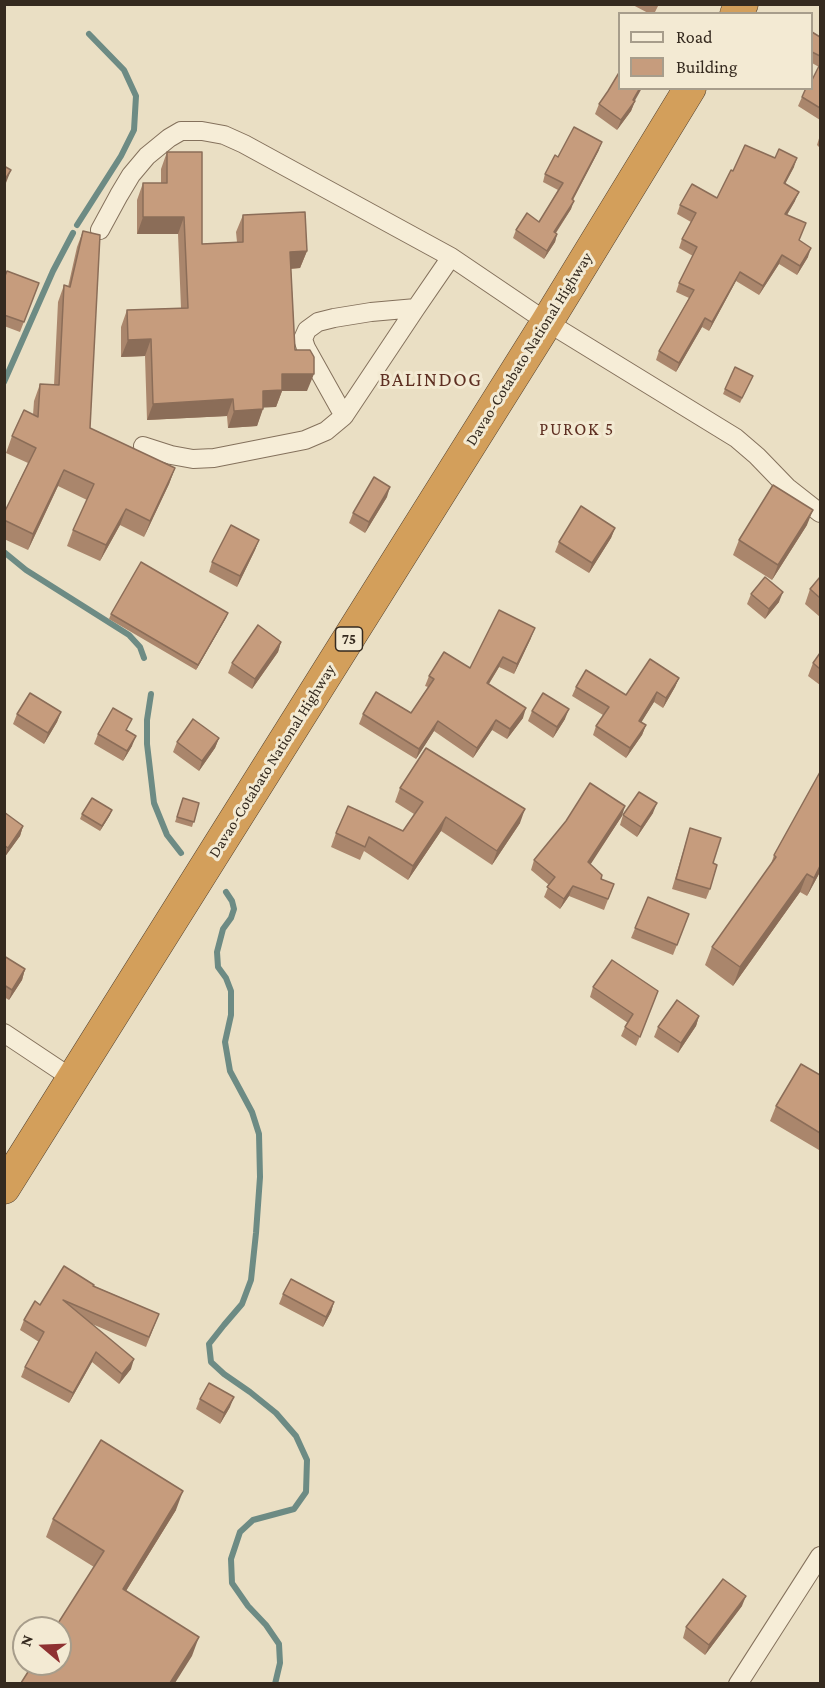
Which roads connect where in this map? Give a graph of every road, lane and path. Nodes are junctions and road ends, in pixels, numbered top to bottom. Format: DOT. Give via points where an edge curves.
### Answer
graph roads {
  1 [pos="689,90"];
  2 [pos="100,230"];
  3 [pos="451,257"];
  4 [pos="416,308"];
  5 [pos="547,322"];
  6 [pos="344,416"];
  7 [pos="143,446"];
  8 [pos="820,513"];
  9 [pos="4,1033"];
  10 [pos="73,1079"];
  11 [pos="4,1188"];
  12 [pos="820,1556"];
  13 [pos="738,1683"];
  1 -- 5 [label="highway, Davao-Cotabato National Highway / 75"];
  2 -- 3 [label="street" via="131,175 147,156 181,132 202,131 244,144"];
  3 -- 4 [label="street"];
  3 -- 5 [label="street"];
  4 -- 6 [label="street"];
  4 -- 6 [label="street" via="334,318 307,330 303,339 306,348"];
  5 -- 8 [label="street" via="736,438 786,487"];
  5 -- 10 [label="highway, Davao-Cotabato National Highway / 75"];
  6 -- 7 [label="street" via="326,431 305,440 214,458 194,459"];
  9 -- 10 [label="street"];
  10 -- 11 [label="highway, Davao-Cotabato National Highway / 75"];
  12 -- 13 [label="street"];
}
